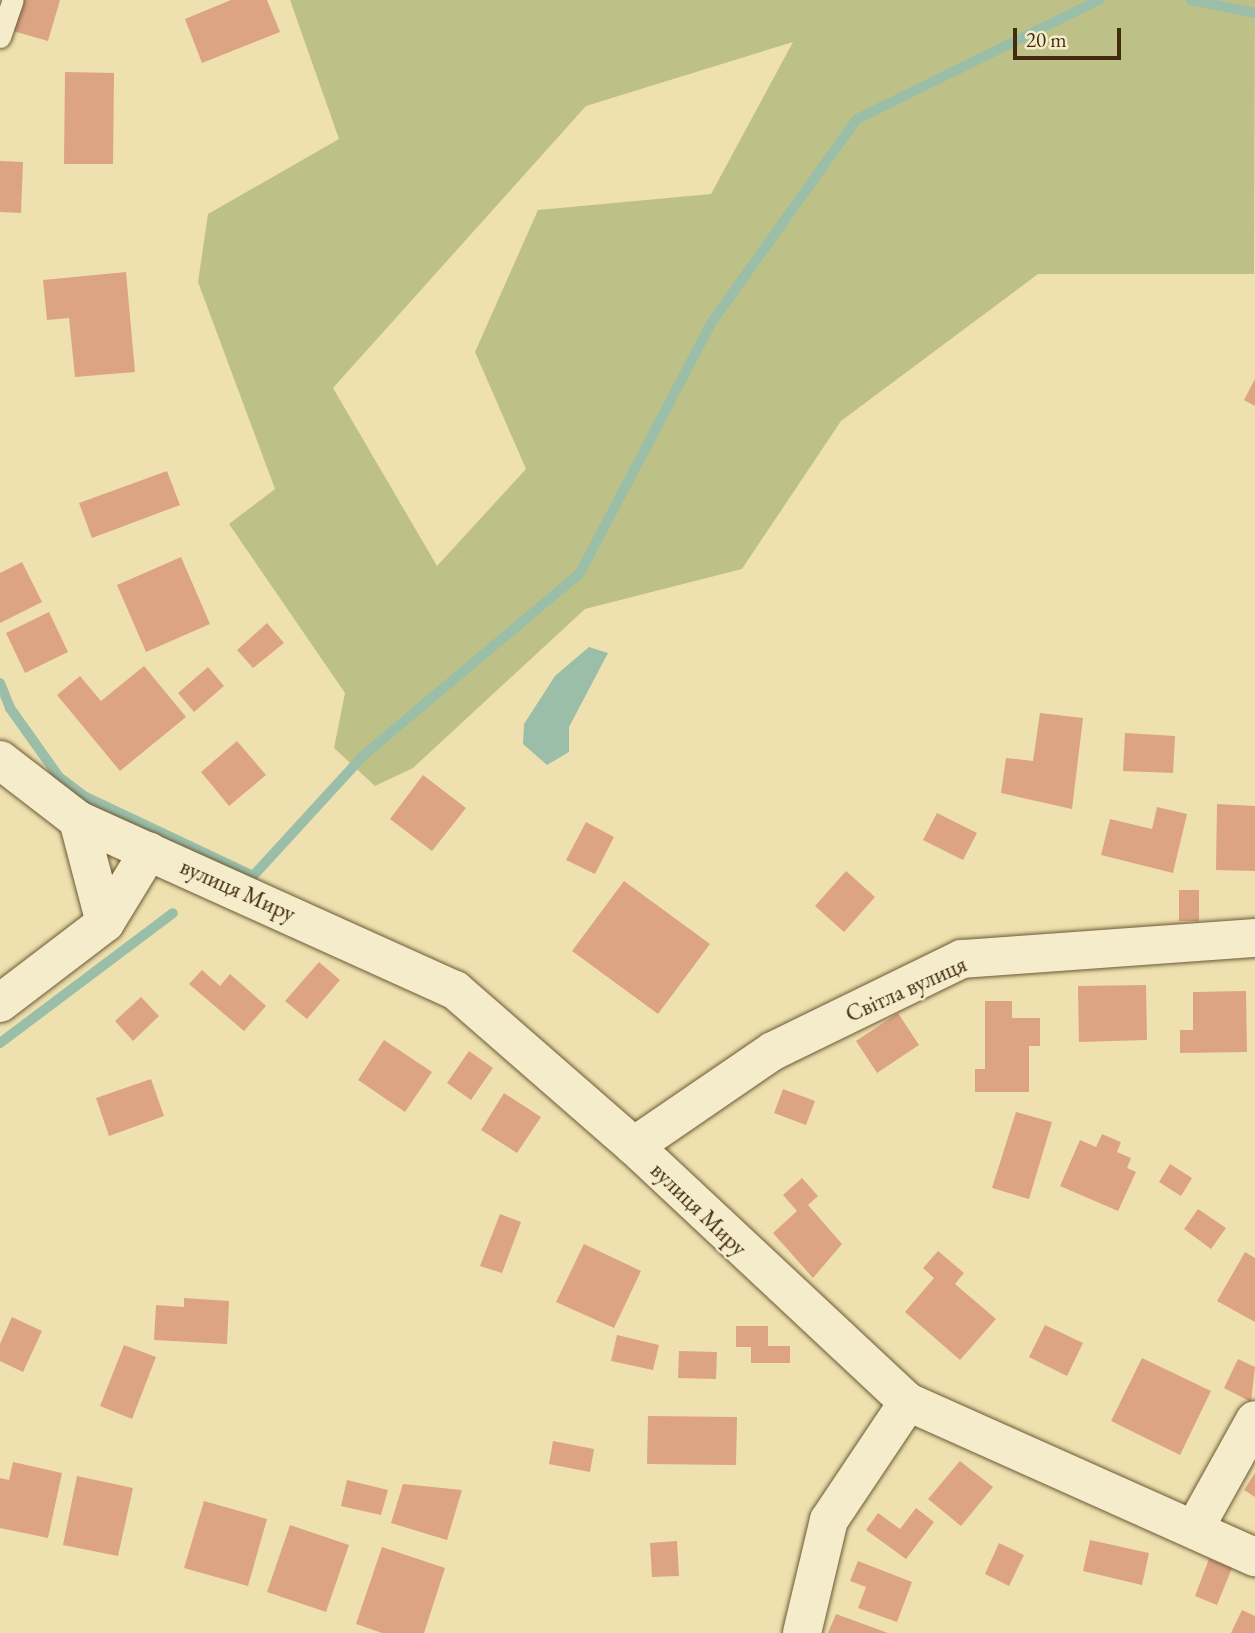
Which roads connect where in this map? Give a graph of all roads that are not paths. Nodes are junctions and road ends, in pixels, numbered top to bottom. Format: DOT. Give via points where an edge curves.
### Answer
graph roads {
  1 [pos="13,0"];
  2 [pos="0,37"];
  3 [pos="0,760"];
  4 [pos="78,820"];
  5 [pos="149,851"];
  6 [pos="105,923"];
  7 [pos="1255,938"];
  8 [pos="0,1003"];
  9 [pos="634,1146"];
  10 [pos="908,1402"];
  11 [pos="1255,1420"];
  12 [pos="1196,1526"];
  13 [pos="1255,1557"];
  14 [pos="802,1633"];
  1 -- 2 [label="lane"];
  3 -- 4 [label="street, вулиця Миру"];
  4 -- 5 [label="street, вулиця Миру"];
  4 -- 6 [label="street"];
  5 -- 6 [label="street"];
  5 -- 9 [label="street, вулиця Миру" via="455,990"];
  6 -- 8 [label="street"];
  7 -- 9 [label="street, Світла вулиця" via="962,959 773,1051"];
  9 -- 10 [label="street, вулиця Миру"];
  10 -- 12 [label="street, вулиця Миру"];
  10 -- 14 [label="street" via="829,1520"];
  11 -- 12 [label="street"];
  12 -- 13 [label="street, вулиця Миру"];
}
